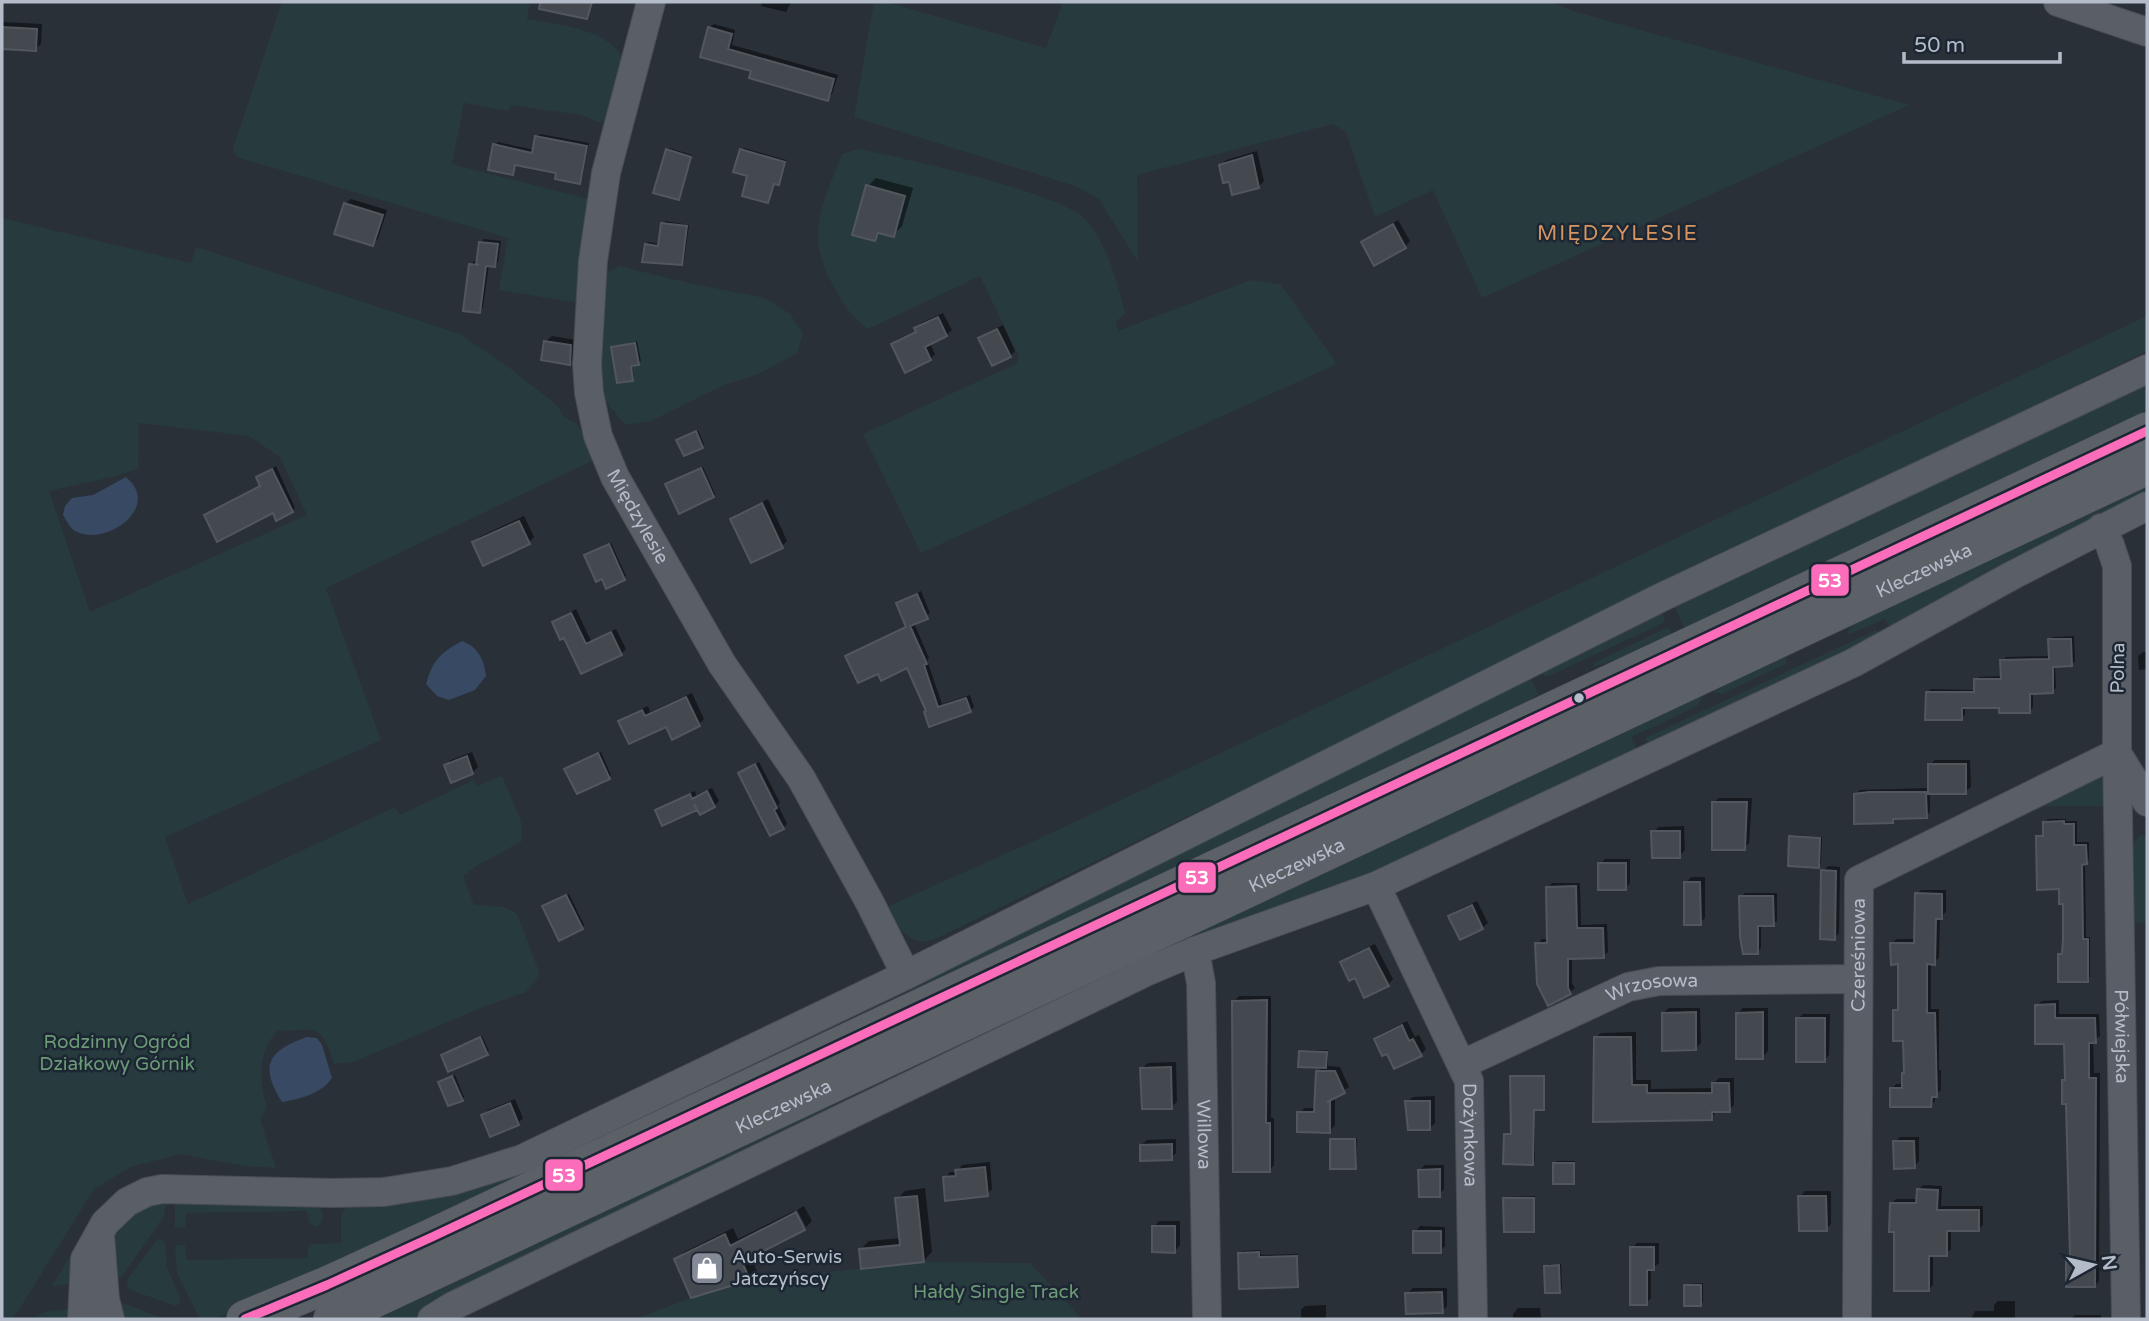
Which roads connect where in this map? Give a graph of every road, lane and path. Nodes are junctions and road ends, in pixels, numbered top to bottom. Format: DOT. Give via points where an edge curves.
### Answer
graph roads {
  1 [pos="651,2"];
  2 [pos="2058,2"];
  3 [pos="2147,32"];
  4 [pos="2147,369"];
  5 [pos="2147,431"];
  6 [pos="2147,466"];
  7 [pos="2147,506"];
  8 [pos="2101,528"];
  9 [pos="2117,752"];
  10 [pos="2147,802"];
  11 [pos="1377,886"];
  12 [pos="1195,951"];
  13 [pos="906,975"];
  14 [pos="1858,979"];
  15 [pos="1462,1064"];
  16 [pos="2135,1084"];
  17 [pos="100,1235"];
  18 [pos="82,1319"];
  19 [pos="110,1319"];
  20 [pos="245,1319"];
  21 [pos="332,1319"];
  22 [pos="432,1319"];
  23 [pos="1207,1319"];
  24 [pos="1473,1319"];
  25 [pos="1857,1319"];
  26 [pos="2126,1319"];
  1 -- 13 [label="street, Międzylesie" via="599,206 587,352 592,414 615,477 722,664 801,778"];
  2 -- 3 [label="street"];
  4 -- 13 [label="street" via="1662,597"];
  5 -- 20 [label="main road, Kleczewska" via="327,1285"];
  6 -- 21 [label="main road, Kleczewska"];
  7 -- 8 [label="street, Kleczewska"];
  8 -- 9 [label="street, Polna" via="2117,566"];
  8 -- 11 [label="street, Kleczewska" via="1853,663"];
  9 -- 10 [label="street"];
  9 -- 14 [label="street, Czereśniowa" via="1859,880"];
  9 -- 16 [label="street, Półwiejska"];
  11 -- 12 [label="street, Kleczewska"];
  11 -- 15 [label="street, Dożynkowa"];
  12 -- 22 [label="street, Kleczewska"];
  12 -- 23 [label="street, Willowa" via="1201,983"];
  13 -- 17 [label="street" via="548,1148 494,1169 384,1192 155,1190 119,1207"];
  14 -- 15 [label="street, Wrzosowa" via="1644,983"];
  14 -- 25 [label="street, Czereśniowa"];
  15 -- 24 [label="street, Dożynkowa" via="1470,1097"];
  16 -- 26 [label="street, Półwiejska"];
  17 -- 18 [label="street" via="85,1259"];
  17 -- 19 [label="street"];
}
